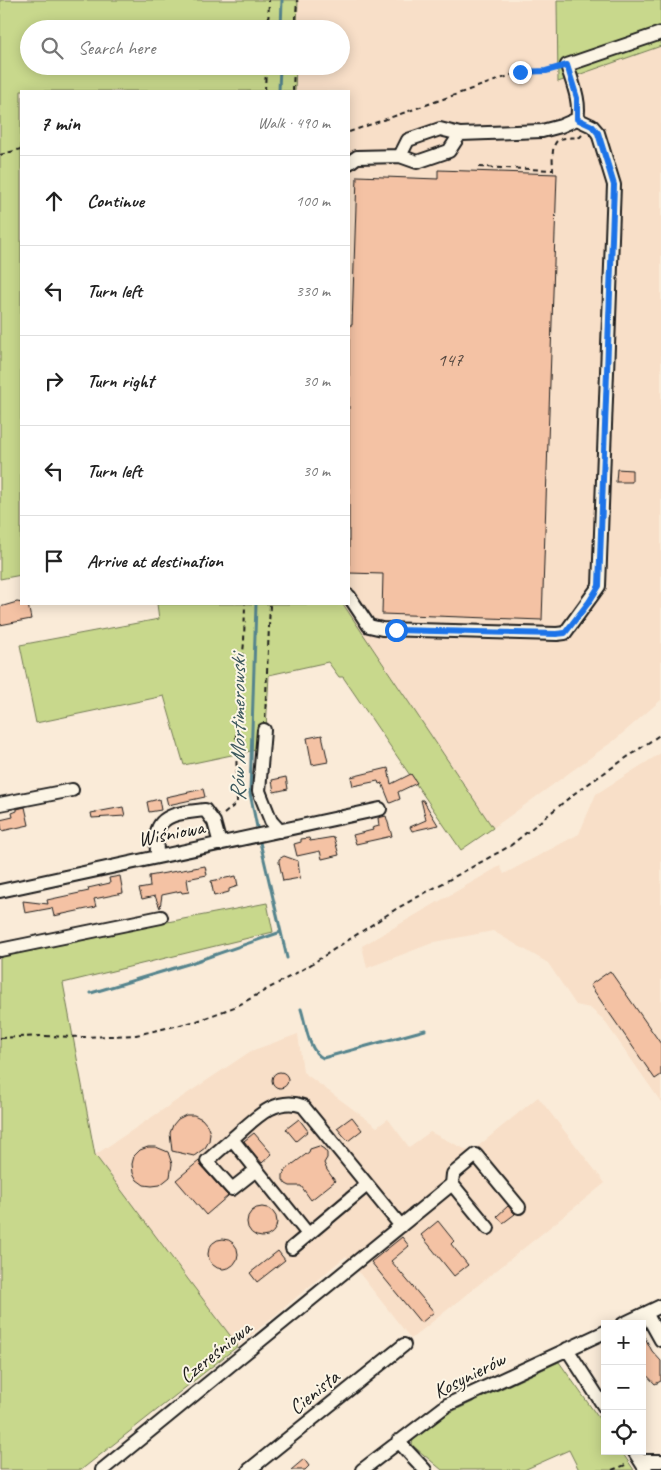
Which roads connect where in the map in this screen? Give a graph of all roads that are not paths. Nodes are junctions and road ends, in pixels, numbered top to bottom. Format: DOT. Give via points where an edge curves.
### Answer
graph roads {
  1 [pos="661,33"];
  2 [pos="577,119"];
  3 [pos="460,134"];
  4 [pos="400,156"];
  5 [pos="350,162"];
  6 [pos="350,597"];
  7 [pos="264,730"];
  8 [pos="72,790"];
  9 [pos="0,804"];
  10 [pos="380,809"];
  11 [pos="274,833"];
  12 [pos="220,844"];
  13 [pos="157,856"];
  14 [pos="0,890"];
  15 [pos="161,917"];
  16 [pos="0,950"];
  17 [pos="232,1140"];
  18 [pos="256,1170"];
  19 [pos="452,1184"];
  20 [pos="367,1185"];
  21 [pos="519,1206"];
  22 [pos="401,1226"];
  23 [pos="488,1228"];
  24 [pos="308,1234"];
  25 [pos="292,1248"];
  26 [pos="661,1306"];
  27 [pos="646,1313"];
  28 [pos="631,1320"];
  29 [pos="601,1334"];
  30 [pos="661,1340"];
  31 [pos="404,1345"];
  32 [pos="567,1349"];
  33 [pos="601,1402"];
  34 [pos="398,1441"];
  35 [pos="640,1461"];
  36 [pos="661,1461"];
  37 [pos="102,1470"];
  38 [pos="249,1470"];
  39 [pos="362,1470"];
  40 [pos="425,1470"];
  1 -- 2 [label="street" via="567,65 577,98"];
  2 -- 3 [label="street" via="542,131"];
  2 -- 6 [label="street" via="598,133 614,185 599,586 565,633 556,634 382,629 370,626"];
  3 -- 4 [label="street" via="449,150 417,162"];
  3 -- 4 [label="street" via="440,129 408,140"];
  4 -- 5 [label="street" via="357,157"];
  7 -- 11 [label="street" via="260,791"];
  8 -- 9 [label="street"];
  10 -- 11 [label="street, Wiśniowa"];
  11 -- 12 [label="street, Wiśniowa"];
  12 -- 13 [label="street, Wiśniowa"];
  12 -- 13 [label="street" via="214,822 205,810 181,813 164,819 158,830"];
  13 -- 14 [label="street, Wiśniowa"];
  15 -- 16 [label="street"];
  17 -- 18 [label="street"];
  17 -- 18 [label="street" via="208,1161 232,1189"];
  17 -- 20 [label="street" via="270,1107 296,1103 303,1106"];
  18 -- 24 [label="street"];
  19 -- 21 [label="street, Czereśniowa" via="453,1174 476,1155"];
  19 -- 22 [label="street, Czereśniowa"];
  19 -- 23 [label="street"];
  20 -- 22 [label="street"];
  20 -- 24 [label="street"];
  22 -- 37 [label="street, Czereśniowa"];
  24 -- 25 [label="street"];
  26 -- 27 [label="street"];
  27 -- 28 [label="street"];
  27 -- 30 [label="street"];
  29 -- 32 [label="street, Kosynierów"];
  31 -- 38 [label="street, Cienista"];
  32 -- 33 [label="street"];
  32 -- 34 [label="street, Kosynierów" via="447,1405"];
  34 -- 39 [label="street, Kosynierów"];
  34 -- 40 [label="street"];
  35 -- 36 [label="street"];
}
